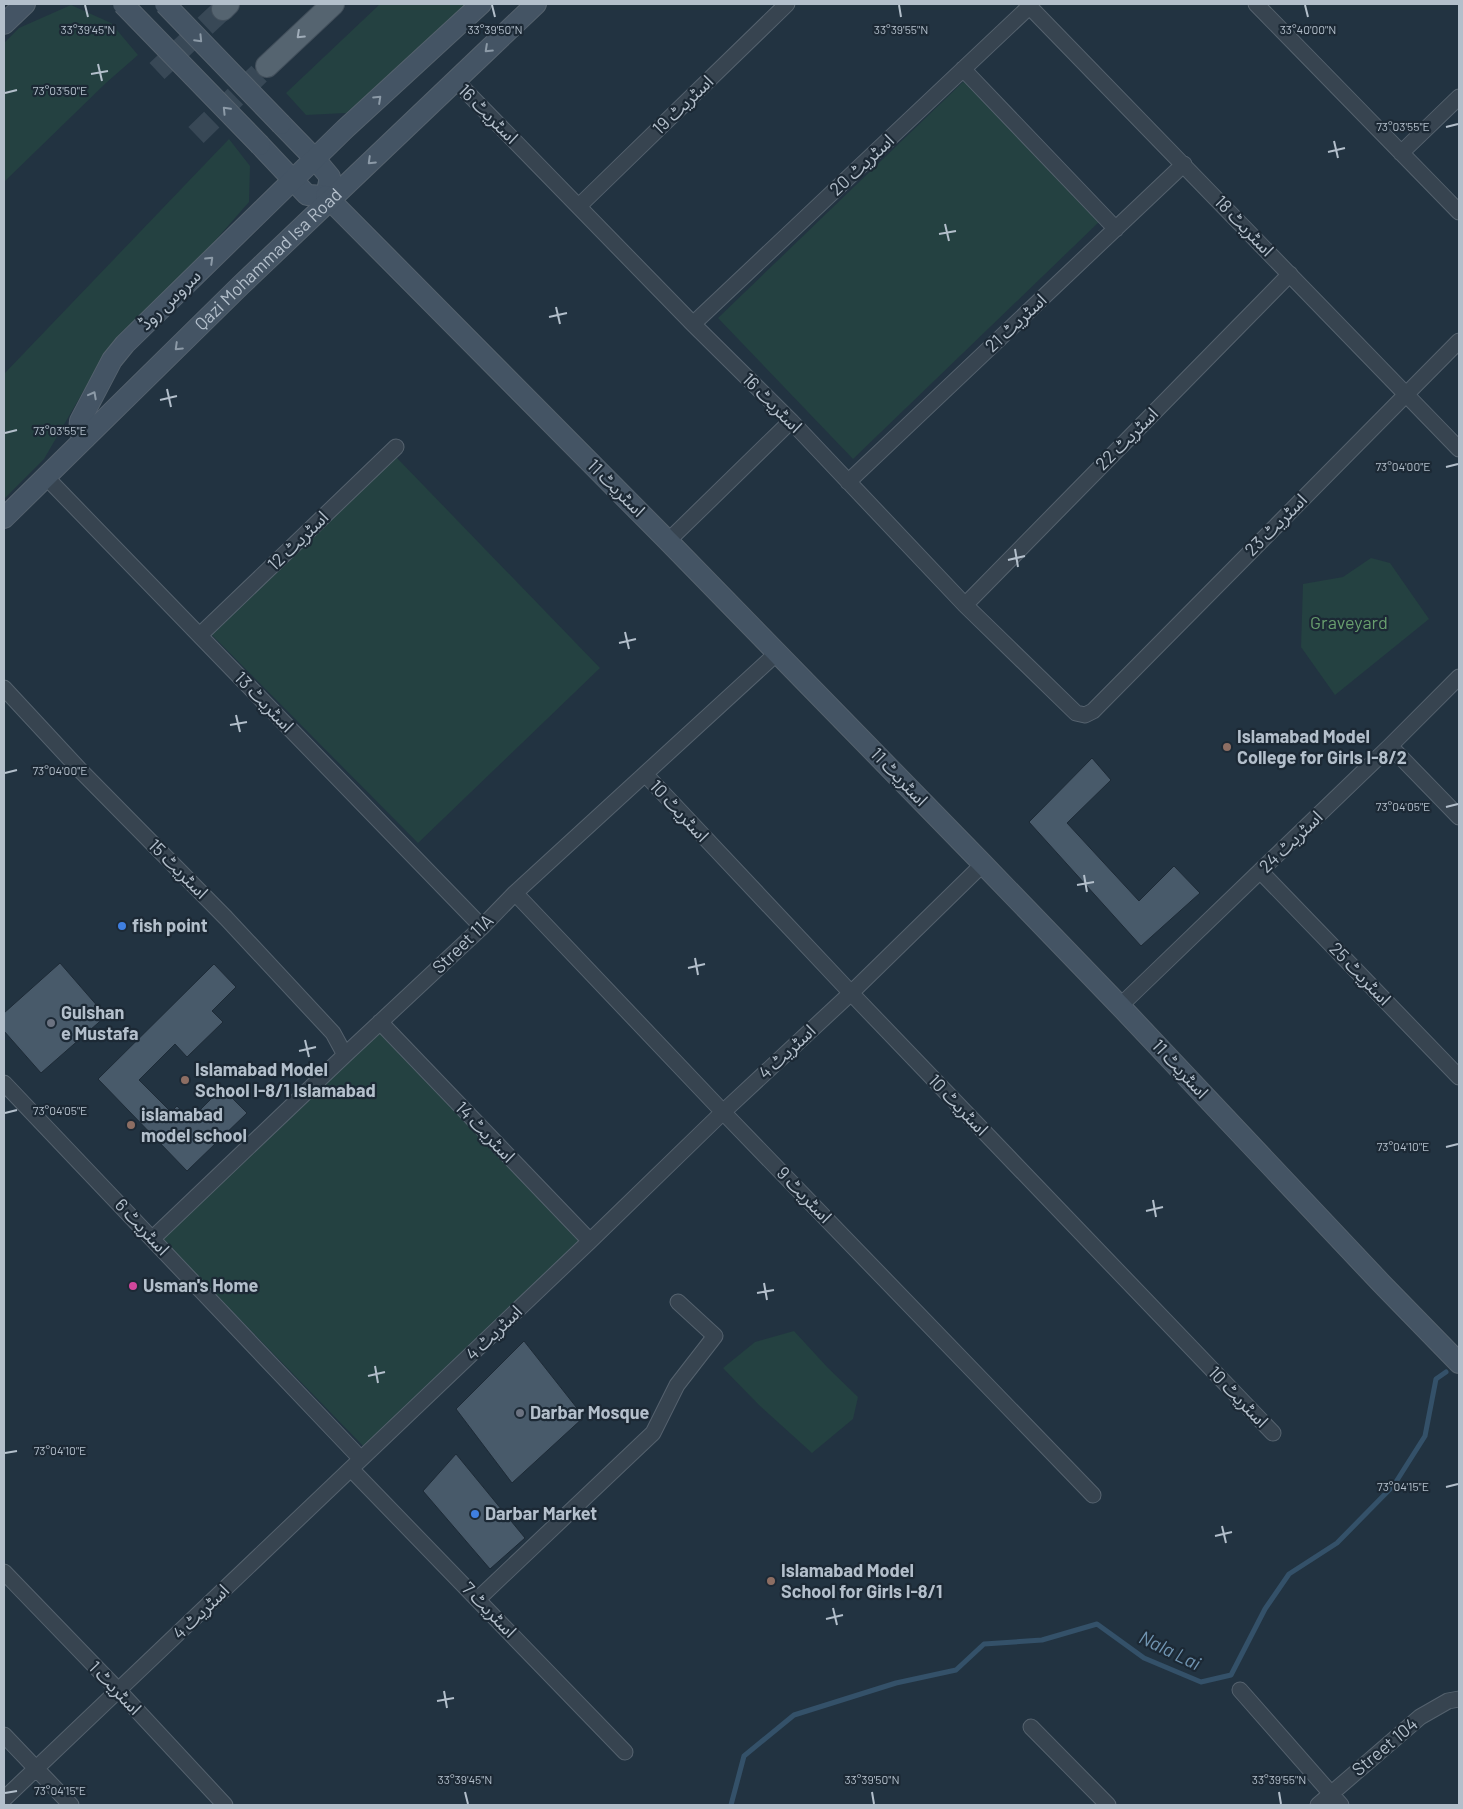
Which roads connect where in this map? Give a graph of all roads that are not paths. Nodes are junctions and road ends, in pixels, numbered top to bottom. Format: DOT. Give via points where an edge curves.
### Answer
graph roads {
  1 [pos="25,4"];
  2 [pos="34,4"];
  3 [pos="123,4"];
  4 [pos="165,4"];
  5 [pos="333,4"];
  6 [pos="481,4"];
  7 [pos="536,4"];
  8 [pos="788,4"];
  9 [pos="1256,4"];
  10 [pos="1029,5"];
  11 [pos="6,22"];
  12 [pos="266,66"];
  13 [pos="963,69"];
  14 [pos="455,80"];
  15 [pos="1459,96"];
  16 [pos="1401,153"];
  17 [pos="314,158"];
  18 [pos="1184,164"];
  19 [pos="292,180"];
  20 [pos="328,198"];
  21 [pos="579,206"];
  22 [pos="1459,212"];
  23 [pos="1116,229"];
  24 [pos="1290,274"];
  25 [pos="693,324"];
  26 [pos="1459,341"];
  27 [pos="1405,394"];
  28 [pos="791,421"];
  29 [pos="85,438"];
  30 [pos="396,446"];
  31 [pos="1459,449"];
  32 [pos="46,477"];
  33 [pos="848,482"];
  34 [pos="4,518"];
  35 [pos="668,541"];
  36 [pos="965,604"];
  37 [pos="200,635"];
  38 [pos="777,653"];
  39 [pos="1459,677"];
  40 [pos="4,688"];
  41 [pos="1093,711"];
  42 [pos="1390,746"];
  43 [pos="645,774"];
  44 [pos="1459,817"];
  45 [pos="983,864"];
  46 [pos="1260,871"];
  47 [pos="516,893"];
  48 [pos="482,927"];
  49 [pos="851,993"];
  50 [pos="1120,1006"];
  51 [pos="380,1022"];
  52 [pos="345,1055"];
  53 [pos="1459,1077"];
  54 [pos="4,1083"];
  55 [pos="723,1112"];
  56 [pos="152,1239"];
  57 [pos="590,1241"];
  58 [pos="678,1302"];
  59 [pos="1459,1363"];
  60 [pos="1273,1433"];
  61 [pos="356,1464"];
  62 [pos="1093,1495"];
  63 [pos="4,1572"];
  64 [pos="478,1599"];
  65 [pos="1240,1690"];
  66 [pos="119,1691"];
  67 [pos="1459,1699"];
  68 [pos="1031,1727"];
  69 [pos="4,1735"];
  70 [pos="625,1752"];
  71 [pos="36,1768"];
  72 [pos="1330,1794"];
  73 [pos="4,1799"];
  74 [pos="71,1805"];
  75 [pos="225,1805"];
  76 [pos="1108,1805"];
  77 [pos="1318,1805"];
  78 [pos="1341,1805"];
  1 -- 11 [label="street"];
  2 -- 11 [label="street"];
  19 -- 3 [label="street, one-way, bridge"];
  4 -- 17 [label="street, one-way, bridge"];
  5 -- 12 [label="main road, one-way"];
  17 -- 6 [label="street, سروس روڈ, one-way"];
  7 -- 14 [label="street, Qazi Mohammad Isa Road, one-way"];
  8 -- 21 [label="street, اسٹریٹ 19"];
  9 -- 16 [label="street"];
  10 -- 13 [label="street, اسٹریٹ 20"];
  10 -- 18 [label="street, اسٹریٹ 18"];
  13 -- 23 [label="street"];
  13 -- 25 [label="street, اسٹریٹ 20"];
  14 -- 20 [label="street, Qazi Mohammad Isa Road, one-way"];
  14 -- 21 [label="street, اسٹریٹ 16"];
  15 -- 16 [label="street"];
  16 -- 22 [label="street"];
  17 -- 19 [label="street, سروس روڈ"];
  17 -- 20 [label="street" via="330,177"];
  18 -- 23 [label="street, اسٹریٹ 21"];
  18 -- 24 [label="street, اسٹریٹ 18"];
  19 -- 20 [label="street" via="307,195"];
  29 -- 19 [label="street, سروس روڈ, one-way" via="80,434 80,421 118,351"];
  20 -- 29 [label="street, Qazi Mohammad Isa Road, one-way"];
  20 -- 35 [label="street, اسٹریٹ 11"];
  21 -- 25 [label="street, اسٹریٹ 16"];
  23 -- 33 [label="street, اسٹریٹ 21"];
  24 -- 27 [label="street, اسٹریٹ 18"];
  24 -- 36 [label="street, اسٹریٹ 22"];
  25 -- 28 [label="street, اسٹریٹ 16"];
  26 -- 27 [label="street, اسٹریٹ 23"];
  27 -- 31 [label="street, اسٹریٹ 18"];
  27 -- 41 [label="street, اسٹریٹ 23"];
  28 -- 33 [label="street, اسٹریٹ 16"];
  28 -- 35 [label="street"];
  29 -- 32 [label="street, Qazi Mohammad Isa Road"];
  30 -- 37 [label="street, اسٹریٹ 12"];
  32 -- 34 [label="street, Qazi Mohammad Isa Road"];
  32 -- 37 [label="street, اسٹریٹ 13"];
  33 -- 36 [label="street, اسٹریٹ 16"];
  35 -- 38 [label="street, اسٹریٹ 11"];
  36 -- 41 [label="street, اسٹریٹ 16" via="1076,712 1085,715"];
  37 -- 48 [label="street, اسٹریٹ 13"];
  38 -- 43 [label="street, Street 11A"];
  38 -- 45 [label="street, اسٹریٹ 11"];
  39 -- 42 [label="street, اسٹریٹ 24"];
  40 -- 52 [label="street, اسٹریٹ 15" via="327,1026"];
  42 -- 44 [label="street"];
  42 -- 46 [label="street, اسٹریٹ 24"];
  43 -- 47 [label="street, Street 11A"];
  43 -- 49 [label="street, اسٹریٹ 10"];
  45 -- 49 [label="street, اسٹریٹ 4"];
  45 -- 50 [label="street, اسٹریٹ 11"];
  46 -- 50 [label="street, اسٹریٹ 24"];
  46 -- 53 [label="street, اسٹریٹ 25"];
  47 -- 48 [label="street, Street 11A"];
  47 -- 55 [label="street, اسٹریٹ 9"];
  48 -- 51 [label="street, Street 11A"];
  49 -- 55 [label="street, اسٹریٹ 4"];
  49 -- 60 [label="street, اسٹریٹ 10"];
  50 -- 59 [label="street, اسٹریٹ 11"];
  51 -- 52 [label="street, Street 11A"];
  51 -- 57 [label="street, اسٹریٹ 14"];
  52 -- 56 [label="street, Street 11A"];
  54 -- 56 [label="street, اسٹریٹ 6"];
  55 -- 57 [label="street, اسٹریٹ 4"];
  55 -- 62 [label="street, اسٹریٹ 9"];
  56 -- 61 [label="street, اسٹریٹ 6"];
  57 -- 61 [label="street, اسٹریٹ 4"];
  58 -- 64 [label="street" via="715,1336 677,1385 653,1434"];
  61 -- 64 [label="street, اسٹریٹ 7"];
  61 -- 66 [label="street, اسٹریٹ 4"];
  63 -- 66 [label="street, اسٹریٹ 1"];
  64 -- 70 [label="street, اسٹریٹ 7"];
  65 -- 72 [label="street"];
  66 -- 71 [label="street, اسٹریٹ 4"];
  66 -- 75 [label="street, اسٹریٹ 1"];
  67 -- 72 [label="street, Street 104" via="1448,1701 1420,1717"];
  68 -- 76 [label="street"];
  69 -- 71 [label="street"];
  71 -- 73 [label="street, اسٹریٹ 4"];
  71 -- 74 [label="street"];
  72 -- 77 [label="street, Street 104"];
  72 -- 78 [label="street"];
}
